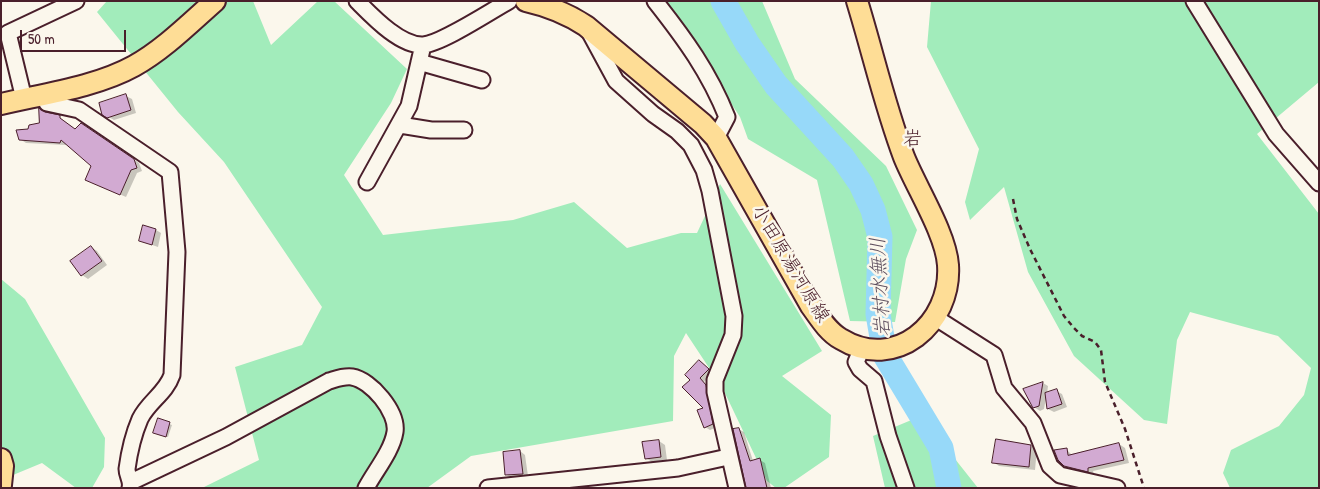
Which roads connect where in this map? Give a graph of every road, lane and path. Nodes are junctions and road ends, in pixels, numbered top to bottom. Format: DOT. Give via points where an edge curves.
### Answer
graph roads {
  1 [pos="76,1"];
  2 [pos="214,1"];
  3 [pos="357,1"];
  4 [pos="509,1"];
  5 [pos="526,1"];
  6 [pos="654,1"];
  7 [pos="857,1"];
  8 [pos="1194,1"];
  9 [pos="586,26"];
  10 [pos="423,45"];
  11 [pos="419,62"];
  12 [pos="482,80"];
  13 [pos="44,96"];
  14 [pos="24,99"];
  15 [pos="1,104"];
  16 [pos="400,125"];
  17 [pos="464,130"];
  18 [pos="716,138"];
  19 [pos="367,182"];
  20 [pos="1319,183"];
  21 [pos="1013,198"];
  22 [pos="936,318"];
  23 [pos="867,349"];
  24 [pos="728,457"];
  25 [pos="1,459"];
  26 [pos="584,482"];
  27 [pos="1,485"];
  28 [pos="131,485"];
  29 [pos="366,488"];
  30 [pos="488,488"];
  31 [pos="737,488"];
  32 [pos="906,488"];
  33 [pos="1117,488"];
  34 [pos="1144,488"];
  1 -- 14 [label="street" via="8,33"];
  2 -- 13 [label="main road" via="132,67"];
  3 -- 10 [label="street" via="385,28 407,41"];
  4 -- 10 [label="street"];
  5 -- 9 [label="main road, 小田原湯河原線" via="544,5"];
  6 -- 18 [label="street" via="690,46 714,86 726,117"];
  7 -- 22 [label="main road" via="904,157 939,233 948,263 948,287"];
  8 -- 20 [label="street" via="1276,134"];
  9 -- 18 [label="main road, 小田原湯河原線"];
  9 -- 24 [label="street" via="616,81 691,145 704,170 734,316 733,335 715,386"];
  10 -- 11 [label="street"];
  11 -- 12 [label="street"];
  11 -- 16 [label="street" via="410,106"];
  13 -- 14 [label="main road"];
  13 -- 28 [label="street" via="47,103 80,110 170,172 177,252 172,375 166,388 140,420 127,471"];
  14 -- 15 [label="main road"];
  16 -- 17 [label="street" via="431,130"];
  16 -- 19 [label="street"];
  18 -- 23 [label="main road, 小田原湯河原線" via="811,306 840,339"];
  21 -- 34 [label="path" via="1017,219 1064,316 1082,336 1095,342 1101,350 1105,382"];
  22 -- 23 [label="main road" via="924,332 899,345"];
  22 -- 33 [label="street" via="994,355 1004,388 1033,423 1050,466 1060,475"];
  23 -- 32 [label="street" via="856,362 874,381"];
  24 -- 26 [label="street"];
  24 -- 31 [label="street"];
  25 -- 27 [label="main road"];
  26 -- 30 [label="street"];
  28 -- 29 [label="street" via="329,381 353,377 386,402 395,431"];
}
